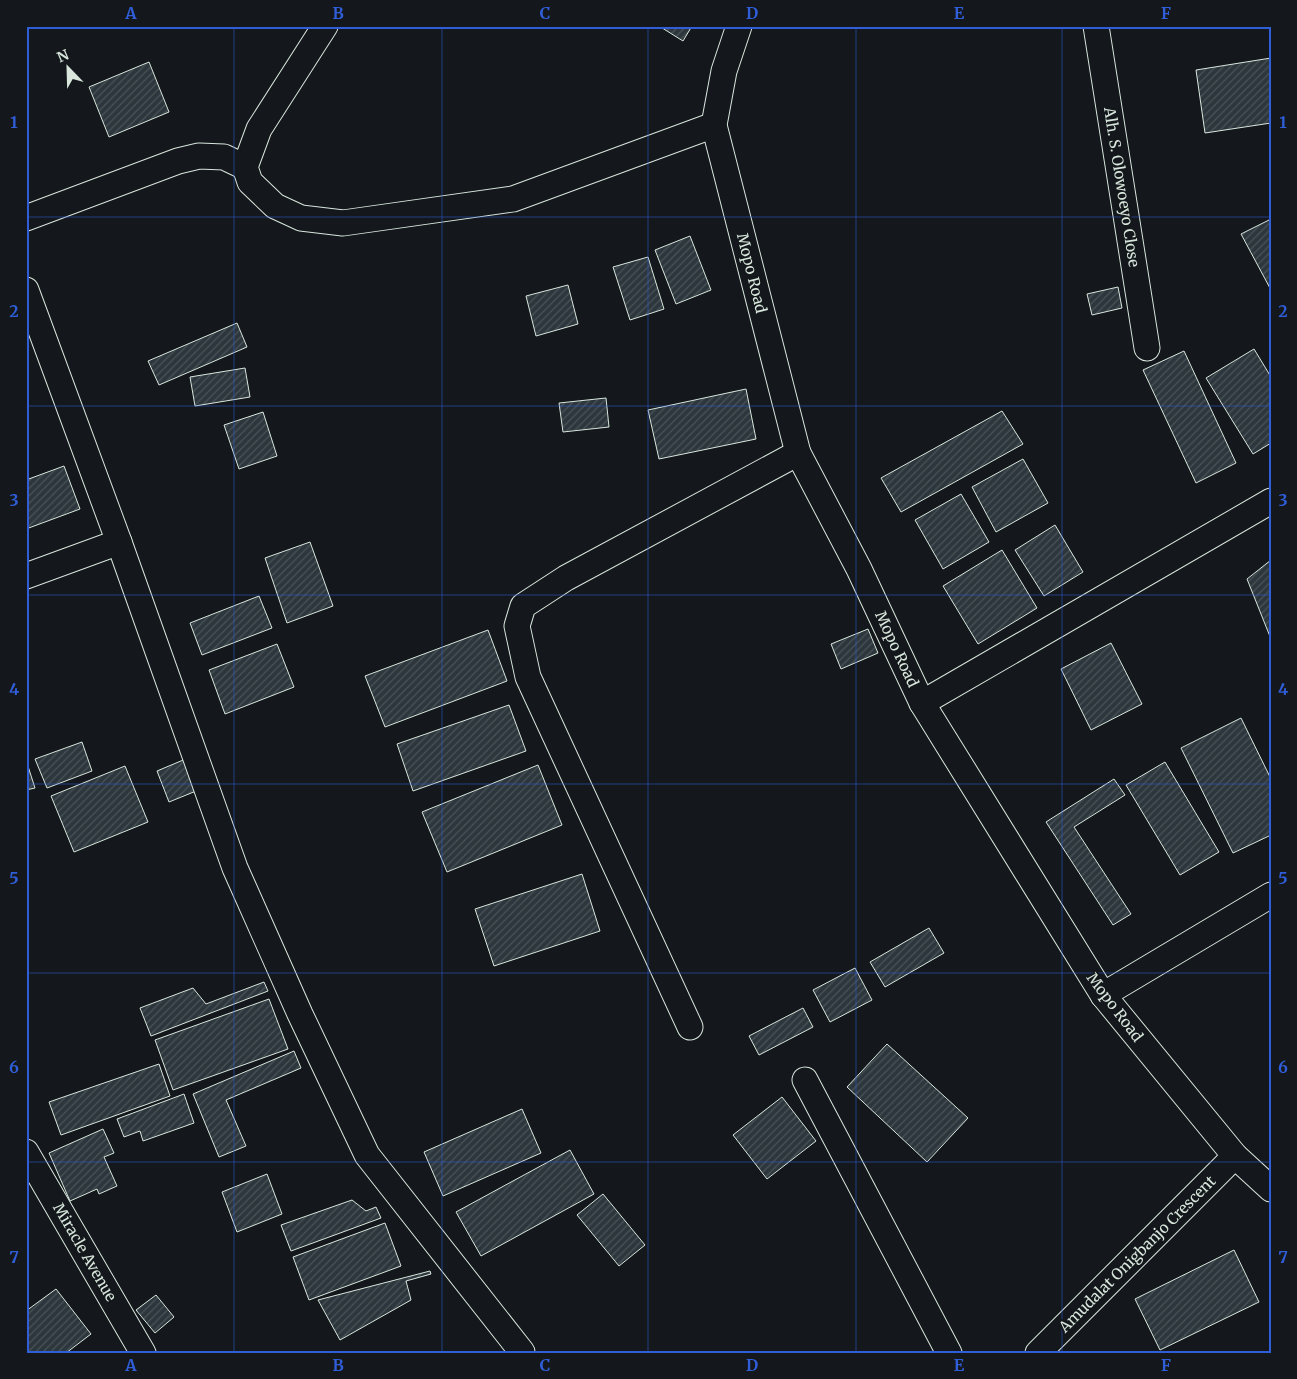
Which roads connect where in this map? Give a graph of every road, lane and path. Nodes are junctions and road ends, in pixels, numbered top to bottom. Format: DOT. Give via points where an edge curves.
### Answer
graph roads {
  1 [pos="325,26"];
  2 [pos="739,26"];
  3 [pos="1096,26"];
  4 [pos="714,125"];
  5 [pos="245,167"];
  6 [pos="26,218"];
  7 [pos="26,290"];
  8 [pos="1147,348"];
  9 [pos="798,453"];
  10 [pos="1271,501"];
  11 [pos="119,542"];
  12 [pos="26,576"];
  13 [pos="922,703"];
  14 [pos="1271,895"];
  15 [pos="1103,995"];
  16 [pos="690,1027"];
  17 [pos="806,1080"];
  18 [pos="26,1152"];
  19 [pos="1236,1156"];
  20 [pos="1271,1189"];
  21 [pos="522,1352"];
  22 [pos="144,1353"];
  23 [pos="949,1353"];
  24 [pos="1038,1353"];
  1 -- 5 [label="street" via="259,129"];
  2 -- 4 [label="street, Mopo Road" via="724,71"];
  3 -- 8 [label="street, Alh. S. Olowoeyo Close"];
  4 -- 5 [label="street" via="513,199 343,223 301,218 276,206 250,182"];
  4 -- 9 [label="street, Mopo Road"];
  5 -- 6 [label="street" via="224,157 199,156"];
  7 -- 11 [label="street"];
  9 -- 13 [label="street, Mopo Road" via="858,568"];
  9 -- 16 [label="street" via="566,578 523,606 517,626 528,677"];
  10 -- 13 [label="street"];
  11 -- 12 [label="street"];
  11 -- 21 [label="street" via="235,868 367,1156"];
  13 -- 15 [label="street, Mopo Road"];
  14 -- 15 [label="street"];
  15 -- 19 [label="street, Mopo Road"];
  17 -- 23 [label="street"];
  18 -- 22 [label="street, Miracle Avenue"];
  19 -- 20 [label="street, Mopo Road"];
  19 -- 24 [label="street, Amudalat Onigbanjo Crescent"];
}
